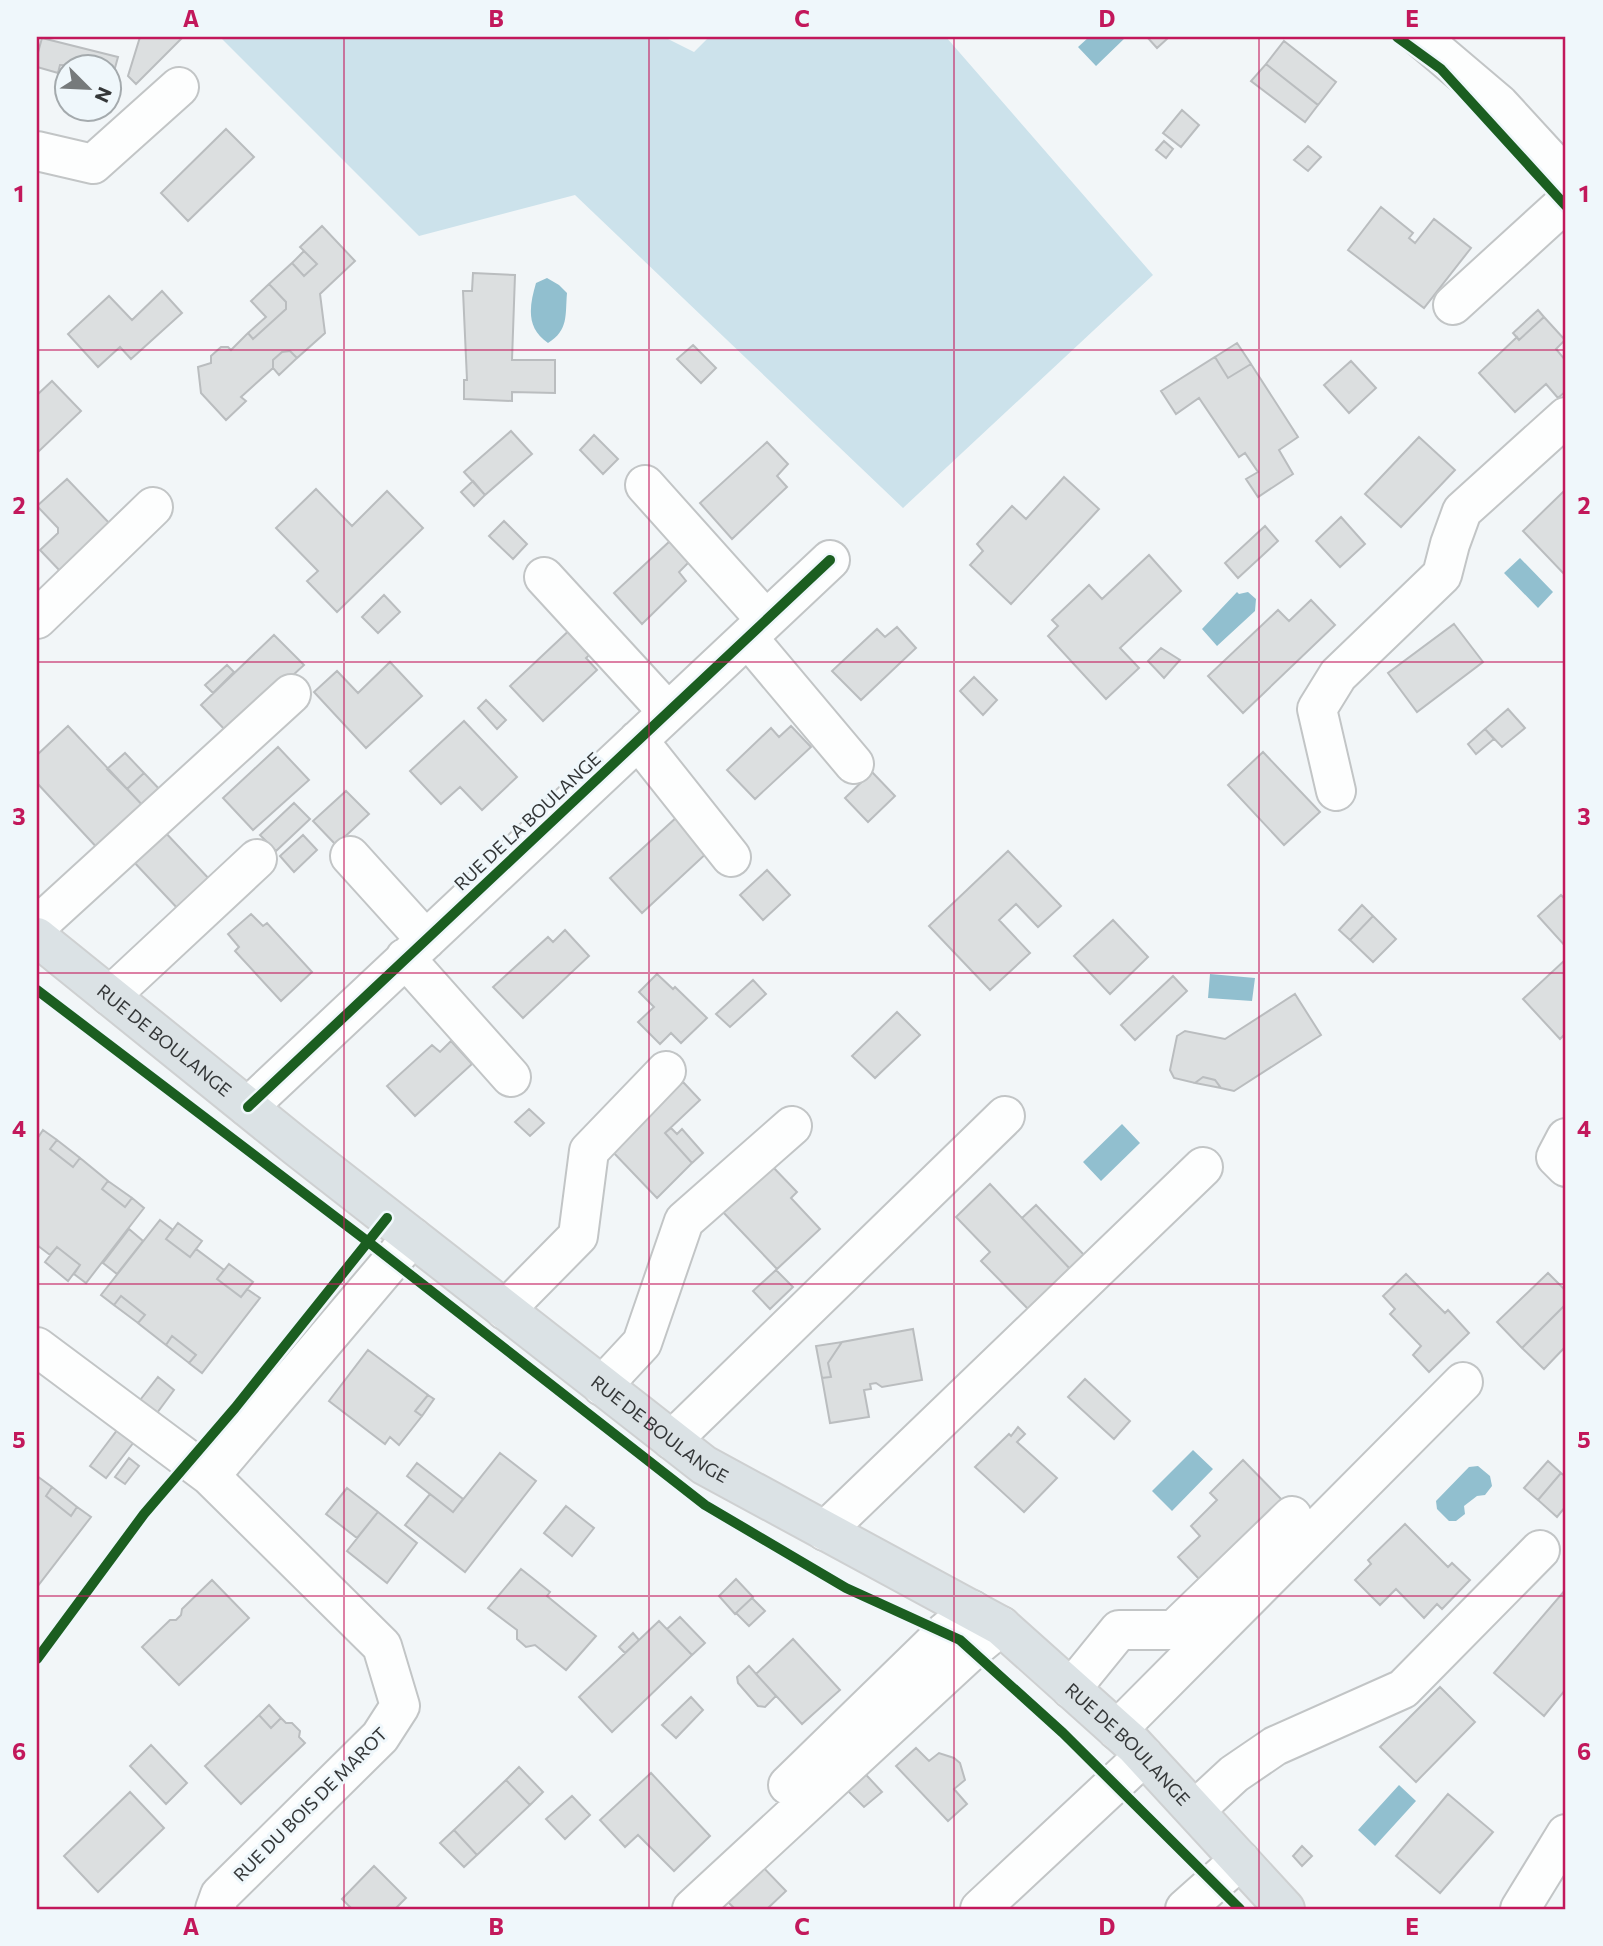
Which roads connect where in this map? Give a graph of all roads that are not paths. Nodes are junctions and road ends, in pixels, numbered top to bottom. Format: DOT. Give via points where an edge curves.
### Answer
graph roads {
  1 [pos="1420,37"];
  2 [pos="179,87"];
  3 [pos="37,151"];
  4 [pos="1566,177"];
  5 [pos="1566,202"];
  6 [pos="1453,305"];
  7 [pos="1566,417"];
  8 [pos="645,485"];
  9 [pos="153,507"];
  10 [pos="830,560"];
  11 [pos="544,577"];
  12 [pos="37,619"];
  13 [pos="757,629"];
  14 [pos="291,694"];
  15 [pos="668,712"];
  16 [pos="638,740"];
  17 [pos="854,764"];
  18 [pos="1336,791"];
  19 [pos="351,856"];
  20 [pos="731,857"];
  21 [pos="262,869"];
  22 [pos="37,926"];
  23 [pos="37,937"];
  24 [pos="415,949"];
  25 [pos="120,1004"];
  26 [pos="666,1071"];
  27 [pos="511,1077"];
  28 [pos="248,1107"];
  29 [pos="1005,1116"];
  30 [pos="792,1126"];
  31 [pos="1566,1138"];
  32 [pos="1203,1167"];
  33 [pos="1566,1167"];
  34 [pos="412,1237"];
  35 [pos="505,1310"];
  36 [pos="37,1347"];
  37 [pos="1463,1382"];
  38 [pos="602,1386"];
  39 [pos="672,1440"];
  40 [pos="210,1476"];
  41 [pos="1292,1516"];
  42 [pos="825,1531"];
  43 [pos="1539,1550"];
  44 [pos="987,1618"];
  45 [pos="1071,1689"];
  46 [pos="1131,1743"];
  47 [pos="1114,1784"];
  48 [pos="1195,1810"];
  49 [pos="1566,1833"];
  50 [pos="1240,1860"];
  51 [pos="693,1893"];
  52 [pos="215,1909"];
  53 [pos="980,1909"];
  54 [pos="1020,1909"];
  55 [pos="1185,1909"];
  56 [pos="1285,1909"];
  57 [pos="1520,1909"];
  1 -- 4 [label="street" via="1499,104"];
  2 -- 3 [label="street" via="93,164"];
  5 -- 6 [label="street"];
  7 -- 18 [label="street" via="1462,511 1442,575 1338,675 1317,709"];
  8 -- 13 [label="street"];
  9 -- 12 [label="street"];
  10 -- 13 [label="street, RUE DE LA BOULANGE"];
  11 -- 15 [label="street"];
  13 -- 15 [label="street, RUE DE LA BOULANGE"];
  13 -- 17 [label="street"];
  14 -- 22 [label="street"];
  15 -- 16 [label="street, RUE DE LA BOULANGE"];
  16 -- 20 [label="street"];
  16 -- 24 [label="street, RUE DE LA BOULANGE"];
  19 -- 24 [label="street"];
  21 -- 25 [label="street"];
  23 -- 25 [label="main road, RUE DE BOULANGE"];
  24 -- 27 [label="street"];
  24 -- 28 [label="street, RUE DE LA BOULANGE"];
  25 -- 28 [label="main road, RUE DE BOULANGE"];
  26 -- 35 [label="street" via="589,1151 578,1236"];
  28 -- 34 [label="main road, RUE DE BOULANGE"];
  29 -- 39 [label="street"];
  30 -- 38 [label="street" via="684,1221 642,1343"];
  31 -- 33 [label="street" via="1556,1157"];
  32 -- 42 [label="street"];
  34 -- 35 [label="main road, RUE DE BOULANGE"];
  34 -- 40 [label="street"];
  35 -- 38 [label="main road, RUE DE BOULANGE"];
  36 -- 40 [label="street, RUE DU BOIS DE MAROT"];
  37 -- 46 [label="street"];
  38 -- 39 [label="main road, RUE DE BOULANGE"];
  39 -- 42 [label="main road, RUE DE BOULANGE" via="705,1465"];
  40 -- 52 [label="street, RUE DU BOIS DE MAROT" via="382,1646 400,1706 380,1737 220,1895"];
  41 -- 45 [label="street" via="1174,1630 1119,1630"];
  42 -- 44 [label="main road, RUE DE BOULANGE"];
  43 -- 48 [label="street" via="1404,1689 1275,1746 1234,1774"];
  44 -- 45 [label="main road, RUE DE BOULANGE"];
  44 -- 51 [label="street" via="972,1650"];
  45 -- 46 [label="main road, RUE DE BOULANGE"];
  46 -- 47 [label="street"];
  46 -- 48 [label="main road, RUE DE BOULANGE"];
  47 -- 53 [label="street"];
  47 -- 54 [label="street" via="1040,1890"];
  48 -- 50 [label="main road, RUE DE BOULANGE"];
  49 -- 57 [label="street"];
  50 -- 55 [label="street"];
  50 -- 56 [label="main road, RUE DE BOULANGE"];
}
